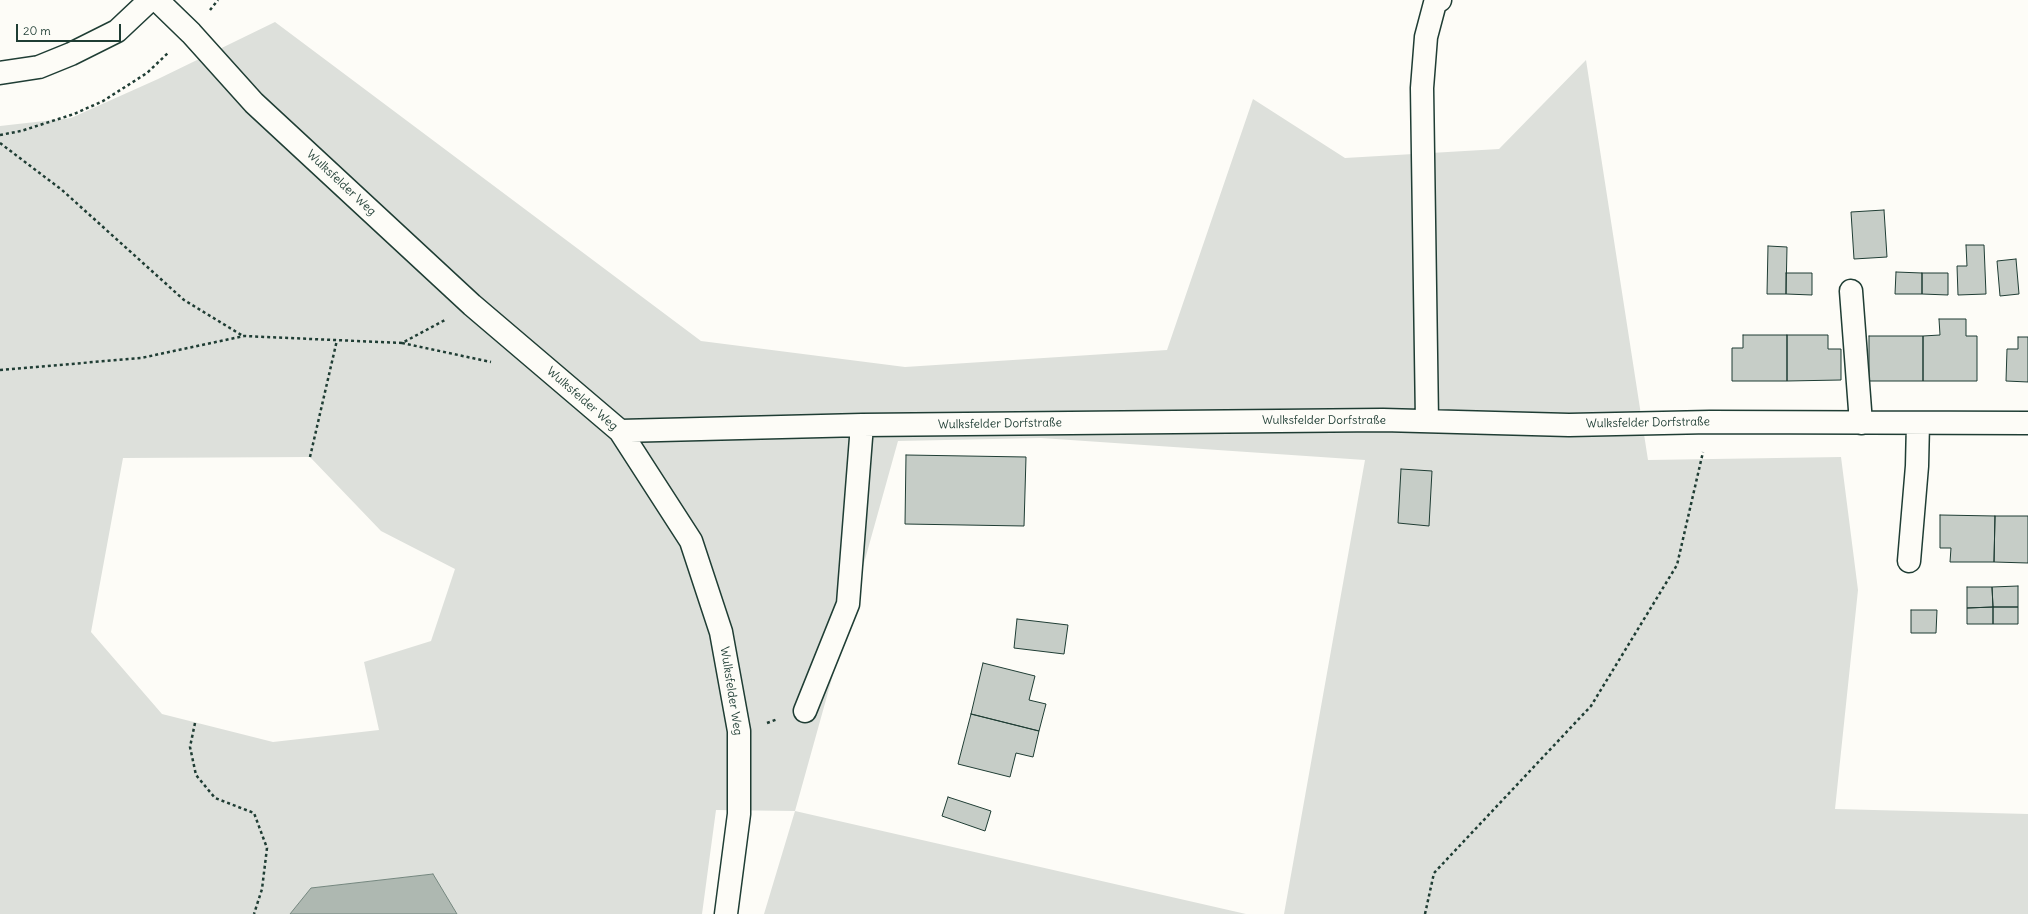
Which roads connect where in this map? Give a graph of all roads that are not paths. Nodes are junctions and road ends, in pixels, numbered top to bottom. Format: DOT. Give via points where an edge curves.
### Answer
graph roads {
  1 [pos="150,0"];
  2 [pos="157,0"];
  3 [pos="1440,0"];
  4 [pos="0,73"];
  5 [pos="1851,291"];
  6 [pos="1427,421"];
  7 [pos="1861,423"];
  8 [pos="1918,423"];
  9 [pos="2028,423"];
  10 [pos="862,425"];
  11 [pos="620,431"];
  12 [pos="1910,561"];
  13 [pos="805,711"];
  14 [pos="726,914"];
  1 -- 4 [label="street" via="117,31 71,54 39,67"];
  2 -- 11 [label="street, Wulksfelder Weg" via="191,33 254,103 472,305"];
  3 -- 6 [label="street" via="1435,3 1426,37 1422,88"];
  5 -- 7 [label="street"];
  6 -- 7 [label="street, Wulksfelder Dorfstraße" via="1569,425 1710,422"];
  6 -- 10 [label="street, Wulksfelder Dorfstraße"];
  7 -- 8 [label="street, Wulksfelder Dorfstraße"];
  8 -- 9 [label="street, Wulksfelder Dorfstraße"];
  8 -- 12 [label="street" via="1918,466"];
  10 -- 11 [label="street, Wulksfelder Dorfstraße"];
  10 -- 13 [label="street" via="848,604"];
  11 -- 14 [label="street, Wulksfelder Weg" via="691,541 721,632 739,731 738,814"];
}
